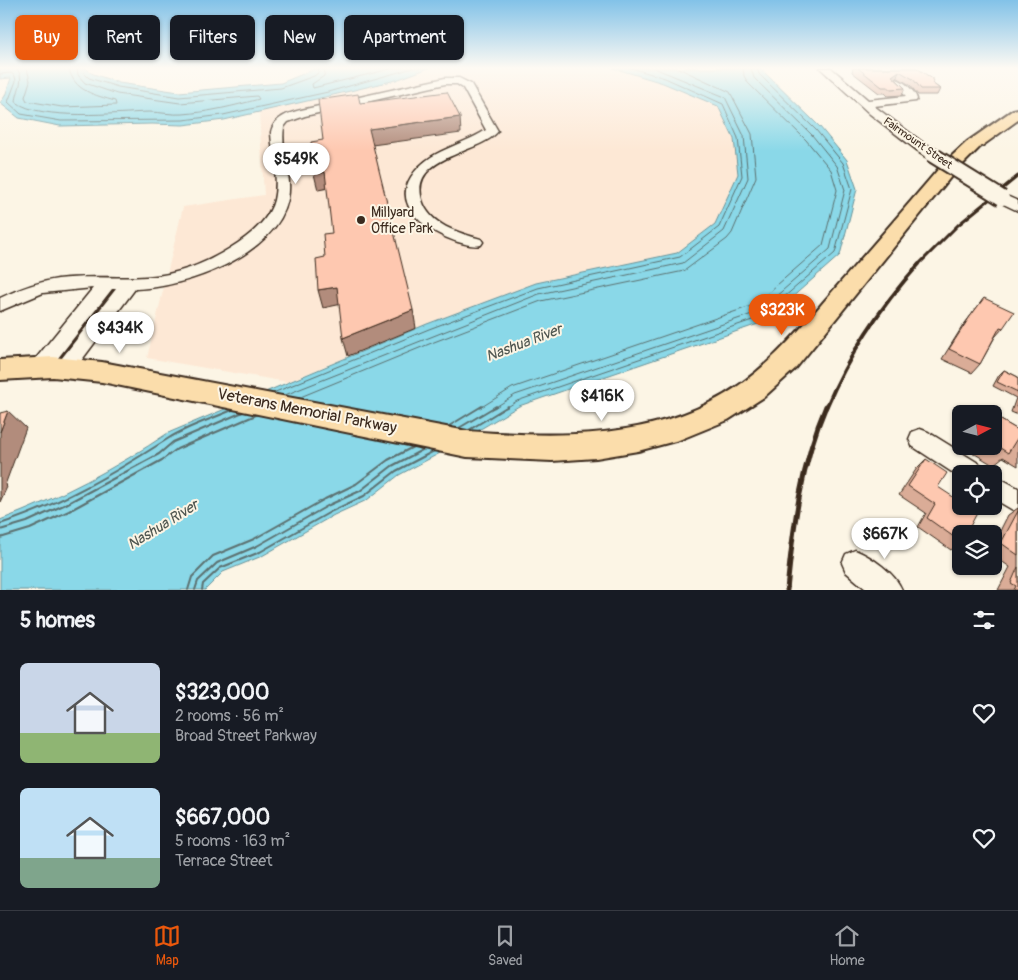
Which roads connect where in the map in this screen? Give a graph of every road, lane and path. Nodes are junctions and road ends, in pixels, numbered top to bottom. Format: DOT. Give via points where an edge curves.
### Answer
graph roads {
  1 [pos="377,96"];
  2 [pos="472,96"];
  3 [pos="856,96"];
  4 [pos="911,96"];
  5 [pos="865,104"];
  6 [pos="1018,113"];
  7 [pos="1016,206"];
  8 [pos="475,242"];
  9 [pos="107,283"];
  10 [pos="130,283"];
  11 [pos="0,306"];
  12 [pos="52,367"];
  13 [pos="0,370"];
  14 [pos="920,439"];
  15 [pos="961,465"];
  16 [pos="1002,491"];
  17 [pos="1018,501"];
  18 [pos="855,563"];
  19 [pos="888,590"];
  1 -- 10 [label="street" via="309,110 284,120 278,126 282,198 276,214 262,231 240,249 202,270 166,281"];
  2 -- 8 [label="street" via="492,131 429,163 413,188 420,212 433,225 450,235"];
  3 -- 5 [label="street, Fairmount Street"];
  4 -- 5 [label="street" via="912,99"];
  5 -- 7 [label="street, Fairmount Street, bridge" via="922,148"];
  6 -- 12 [label="main road, Veterans Memorial Parkway" via="967,150 947,170 787,361 749,395 707,418 660,434 561,448 467,444 182,386"];
  9 -- 10 [label="street"];
  9 -- 11 [label="street" via="48,286"];
  9 -- 12 [label="street"];
  10 -- 12 [label="street"];
  12 -- 13 [label="main road, Veterans Memorial Parkway"];
  14 -- 15 [label="street"];
  16 -- 17 [label="street"];
  18 -- 19 [label="street"];
}
